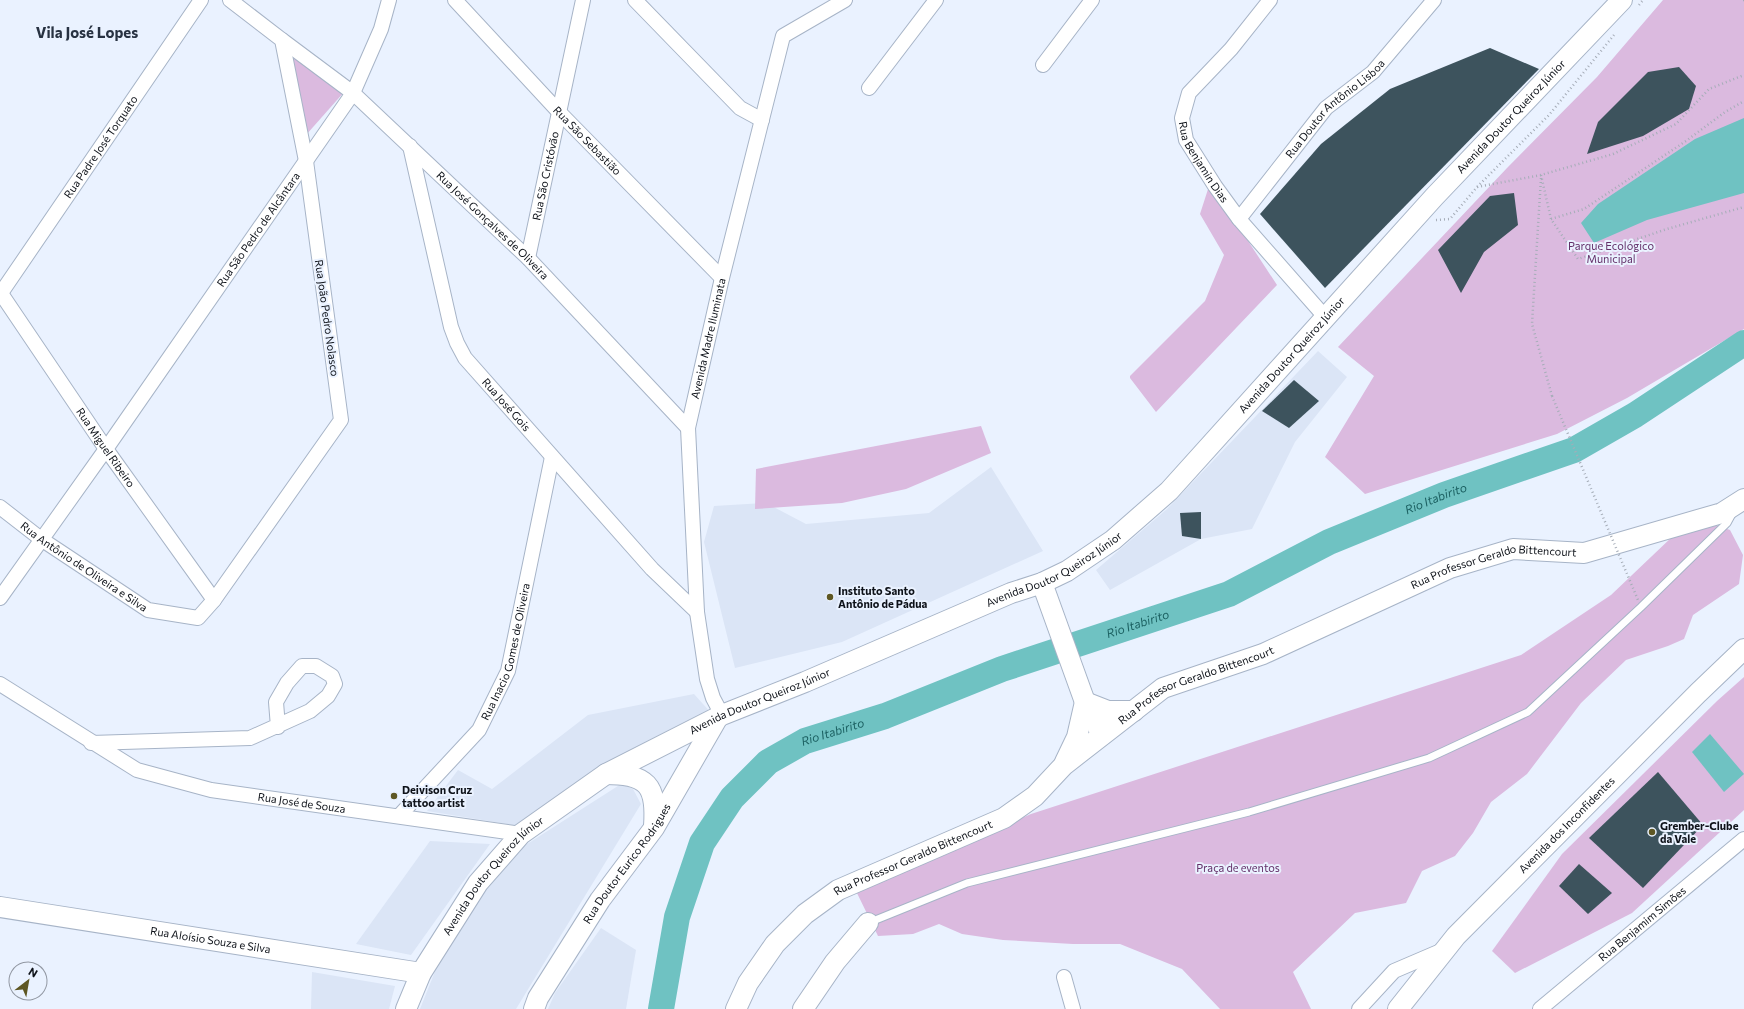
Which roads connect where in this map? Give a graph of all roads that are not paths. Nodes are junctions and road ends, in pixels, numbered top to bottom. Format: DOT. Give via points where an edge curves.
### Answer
graph roads {
  1 [pos="201,0"];
  2 [pos="230,0"];
  3 [pos="390,0"];
  4 [pos="454,0"];
  5 [pos="583,0"];
  6 [pos="635,0"];
  7 [pos="845,0"];
  8 [pos="936,0"];
  9 [pos="1092,0"];
  10 [pos="1270,0"];
  11 [pos="1434,0"];
  12 [pos="1629,5"];
  13 [pos="282,40"];
  14 [pos="1043,66"];
  15 [pos="869,88"];
  16 [pos="353,93"];
  17 [pos="559,112"];
  18 [pos="762,120"];
  19 [pos="410,146"];
  20 [pos="306,161"];
  21 [pos="1239,219"];
  22 [pos="528,258"];
  23 [pos="722,278"];
  24 [pos="1,293"];
  25 [pos="1326,318"];
  26 [pos="688,428"];
  27 [pos="106,449"];
  28 [pos="552,457"];
  29 [pos="1740,501"];
  30 [pos="0,507"];
  31 [pos="41,538"];
  32 [pos="1042,584"];
  33 [pos="0,598"];
  34 [pos="214,600"];
  35 [pos="697,612"];
  36 [pos="198,618"];
  37 [pos="1744,648"];
  38 [pos="0,684"];
  39 [pos="1083,696"];
  40 [pos="1134,711"];
  41 [pos="720,716"];
  42 [pos="278,727"];
  43 [pos="1102,735"];
  44 [pos="91,743"];
  45 [pos="1064,765"];
  46 [pos="606,774"];
  47 [pos="399,816"];
  48 [pos="654,828"];
  49 [pos="521,834"];
  50 [pos="1744,839"];
  51 [pos="0,907"];
  52 [pos="868,923"];
  53 [pos="1446,949"];
  54 [pos="421,973"];
  55 [pos="1064,977"];
  56 [pos="406,1009"];
  57 [pos="534,1009"];
  58 [pos="736,1009"];
  59 [pos="803,1009"];
  60 [pos="1073,1009"];
  61 [pos="1359,1009"];
  62 [pos="1398,1009"];
  63 [pos="1540,1009"];
  1 -- 24 [label="street, Rua Padre José Torquato"];
  2 -- 13 [label="street"];
  3 -- 16 [label="street, Rua São Pedro de Alcântara" via="381,29"];
  4 -- 17 [label="street, Rua São Sebastião"];
  5 -- 17 [label="street, Rua São Cristóvão"];
  6 -- 18 [label="street" via="740,108"];
  7 -- 18 [label="street, Avenida Madre Iluminata" via="782,36"];
  8 -- 15 [label="street"];
  9 -- 14 [label="street"];
  10 -- 21 [label="street, Rua Benjamin Dias" via="1231,49 1189,93 1182,118 1186,140"];
  11 -- 21 [label="street, Rua Doutor Antônio Lisboa" via="1373,72 1326,108"];
  12 -- 25 [label="main road, Avenida Doutor Queiroz Júnior" via="1435,196"];
  13 -- 16 [label="street, Rua José Gonçalves de Oliveira"];
  13 -- 20 [label="street, Rua João Pedro Nolasco"];
  16 -- 19 [label="street, Rua José Gonçalves de Oliveira"];
  16 -- 20 [label="street, Rua São Pedro de Alcântara"];
  17 -- 22 [label="street, Rua São Cristóvão"];
  17 -- 23 [label="street, Rua São Sebastião"];
  18 -- 23 [label="street, Avenida Madre Iluminata"];
  19 -- 22 [label="street, Rua José Gonçalves de Oliveira"];
  19 -- 28 [label="street, Rua José Gois" via="456,343 464,358"];
  20 -- 27 [label="street, Rua São Pedro de Alcântara"];
  20 -- 34 [label="street, Rua João Pedro Nolasco" via="341,420"];
  21 -- 25 [label="street, Rua Benjamin Dias"];
  22 -- 26 [label="street, Rua José Gonçalves de Oliveira"];
  23 -- 26 [label="street, Avenida Madre Iluminata"];
  24 -- 27 [label="street, Rua Miguel Ribeiro"];
  25 -- 32 [label="main road, Avenida Doutor Queiroz Júnior" via="1169,491 1113,540 1067,571"];
  26 -- 35 [label="street, Avenida Madre Iluminata"];
  27 -- 31 [label="street, Rua São Pedro de Alcântara"];
  27 -- 34 [label="street, Rua Miguel Ribeiro"];
  28 -- 35 [label="street, Rua José Gois" via="652,569"];
  28 -- 47 [label="street, Rua Inacio Gomes de Oliveira" via="508,671 479,730"];
  29 -- 40 [label="main road, Rua Professor Geraldo Bittencourt" via="1722,513 1584,553 1513,549 1450,568 1263,654 1163,688"];
  29 -- 52 [label="lane" via="1728,523 1528,712 1430,758 1249,812 967,883"];
  30 -- 31 [label="street, Rua Antônio de Oliveira e Silva"];
  31 -- 33 [label="street, Rua São Pedro de Alcântara"];
  31 -- 36 [label="street, Rua Antônio de Oliveira e Silva" via="148,610"];
  32 -- 39 [label="main road"];
  32 -- 41 [label="main road, Avenida Doutor Queiroz Júnior" via="1011,593"];
  34 -- 36 [label="street, Rua João Pedro Nolasco"];
  35 -- 41 [label="street, Avenida Madre Iluminata" via="707,679"];
  37 -- 53 [label="main road, Avenida dos Inconfidentes"];
  38 -- 44 [label="street, Rua José de Souza"];
  39 -- 40 [label="main road" via="1108,711"];
  39 -- 43 [label="main road"];
  39 -- 45 [label="main road" via="1077,737"];
  40 -- 43 [label="main road, Rua Professor Geraldo Bittencourt"];
  41 -- 46 [label="main road, Avenida Doutor Queiroz Júnior"];
  41 -- 48 [label="main road, Rua Doutor Eurico Rodrigues"];
  42 -- 42 [label="street" via="310,711 328,696 335,684 332,676 316,666 302,666 287,683 276,702"];
  42 -- 44 [label="street" via="250,738"];
  43 -- 45 [label="main road, Rua Professor Geraldo Bittencourt"];
  44 -- 47 [label="street, Rua José de Souza" via="137,770 211,790"];
  45 -- 58 [label="main road, Rua Professor Geraldo Bittencourt" via="1035,796 1004,818 838,890 805,914 775,944 748,983"];
  46 -- 48 [label="main road" via="626,774 638,778 648,786 654,798"];
  46 -- 49 [label="main road, Avenida Doutor Queiroz Júnior"];
  47 -- 49 [label="street, Rua José de Souza"];
  48 -- 57 [label="main road, Rua Doutor Eurico Rodrigues" via="600,900 538,998"];
  49 -- 54 [label="main road, Avenida Doutor Queiroz Júnior" via="478,883"];
  50 -- 63 [label="street, Rua Benjamim Simões"];
  51 -- 54 [label="main road, Rua Aloísio Souza e Silva"];
  52 -- 59 [label="main road" via="835,962"];
  53 -- 61 [label="street" via="1394,971"];
  53 -- 62 [label="main road, Avenida dos Inconfidentes"];
  54 -- 56 [label="main road, Avenida Doutor Queiroz Júnior"];
  55 -- 60 [label="street"];
}
